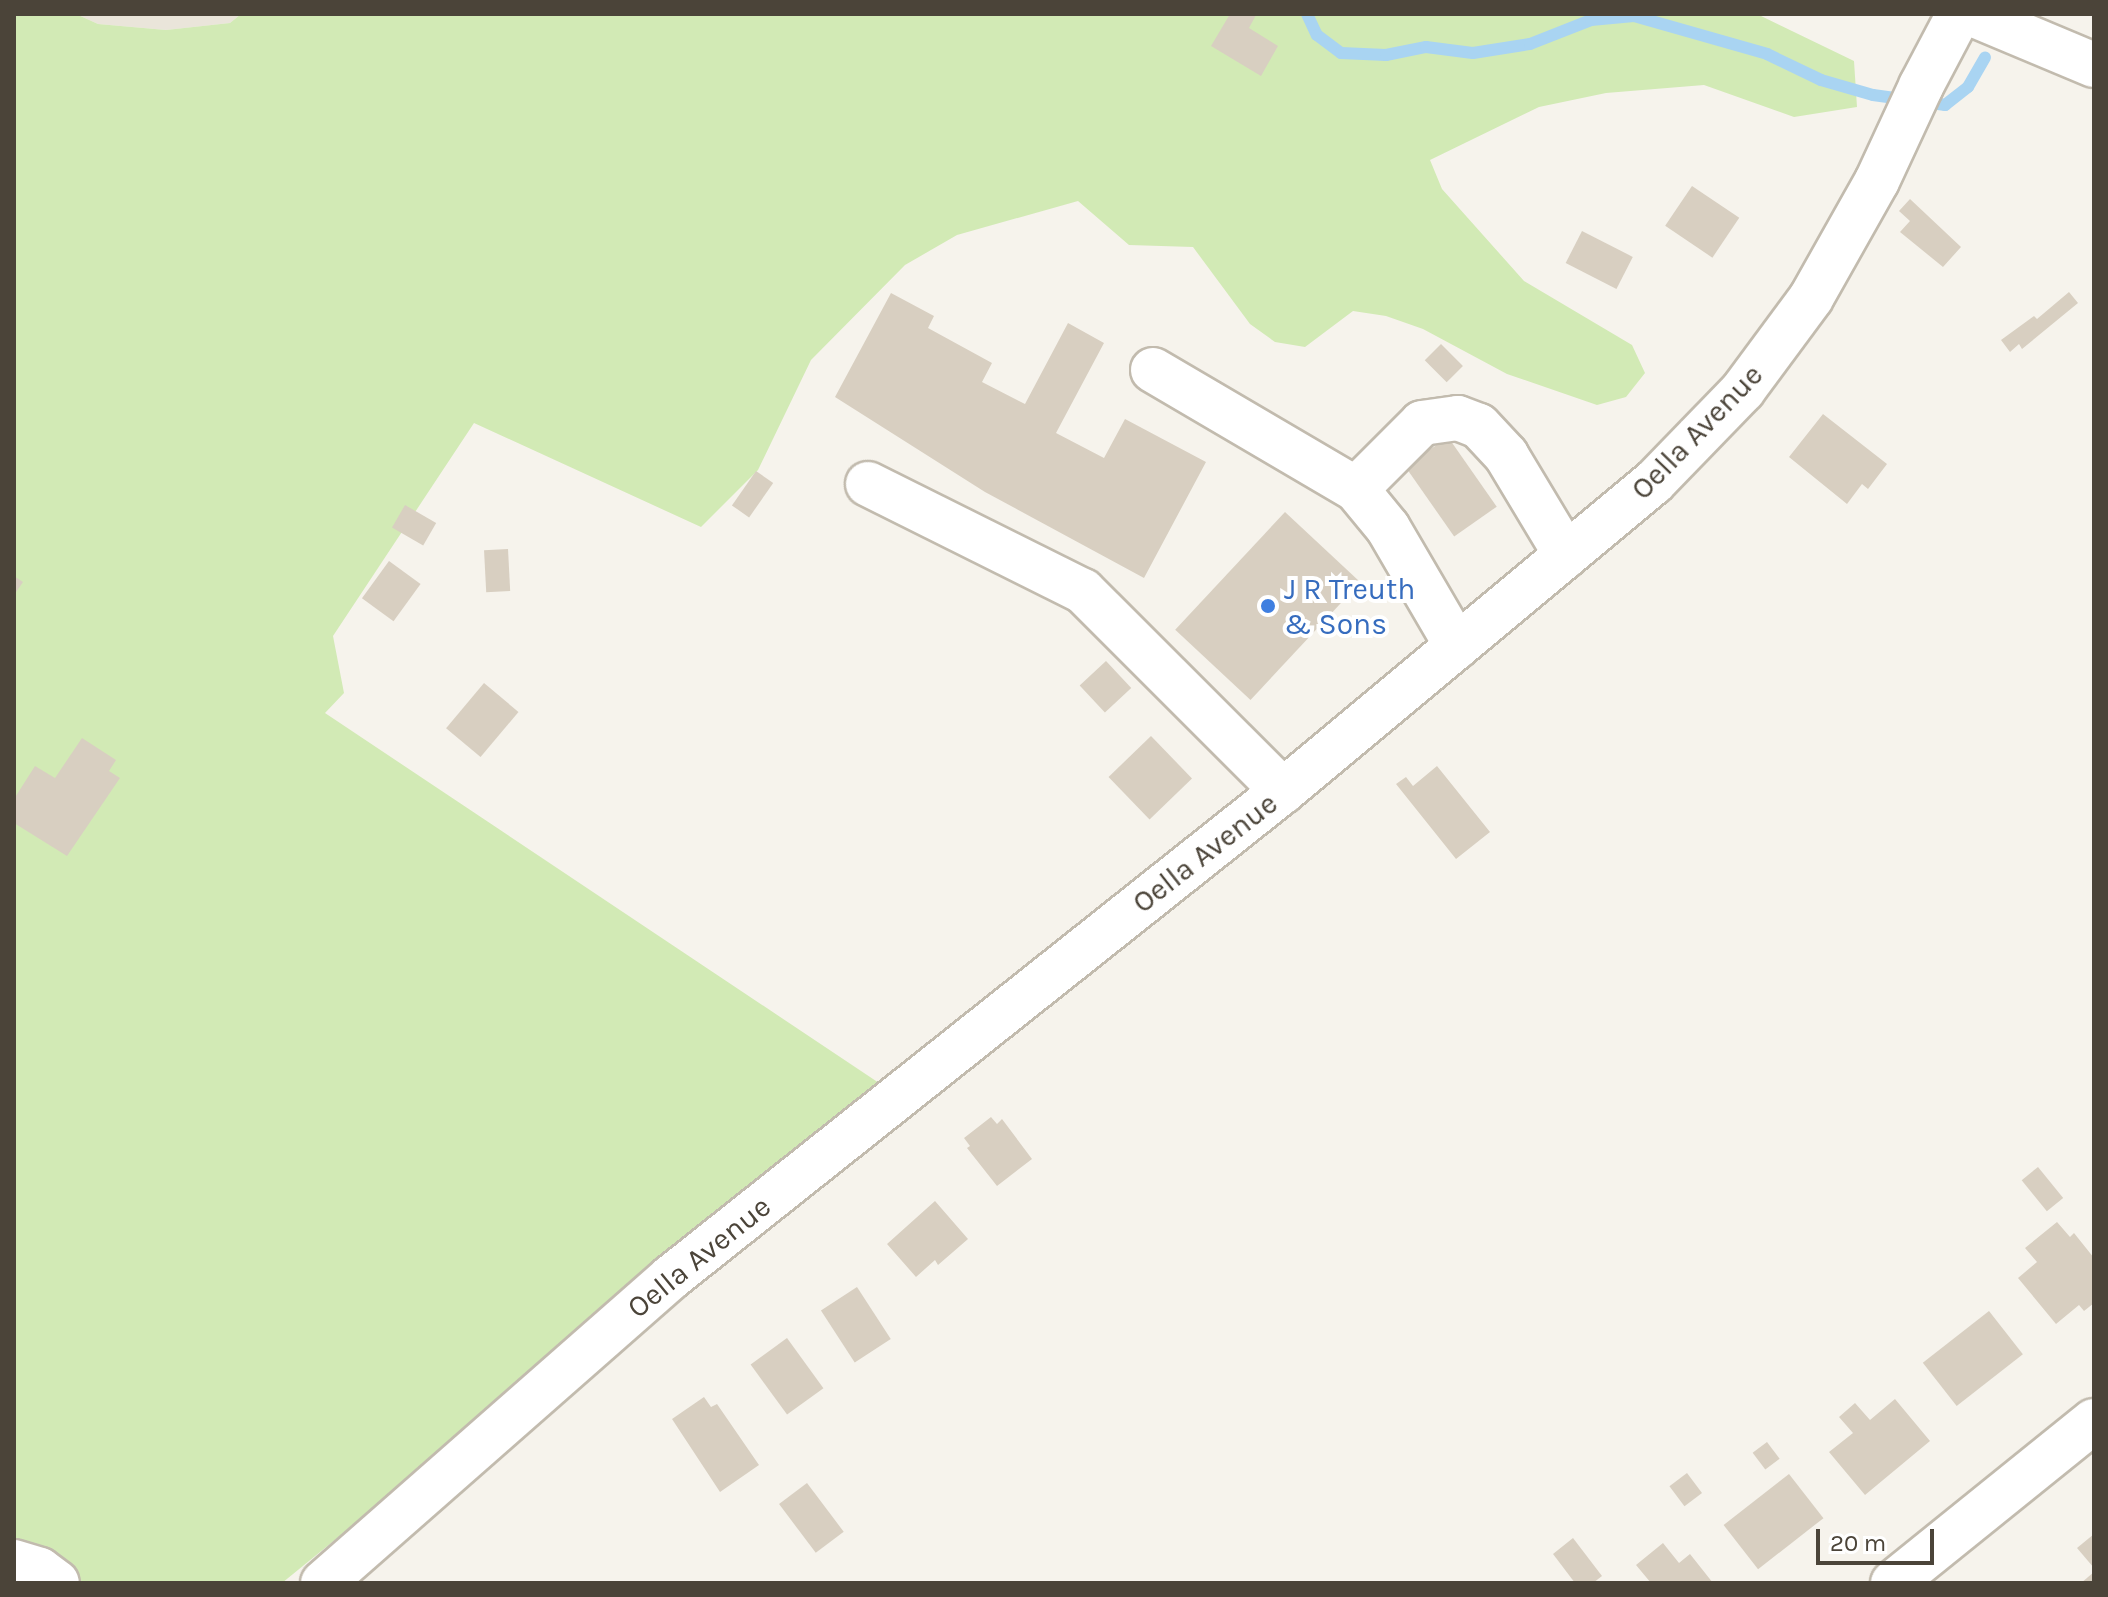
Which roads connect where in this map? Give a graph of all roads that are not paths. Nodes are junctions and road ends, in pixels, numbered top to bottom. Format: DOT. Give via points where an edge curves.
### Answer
graph roads {
  1 [pos="1959,14"];
  2 [pos="1972,14"];
  3 [pos="2094,65"];
  4 [pos="1153,370"];
  5 [pos="868,484"];
  6 [pos="1356,489"];
  7 [pos="1566,555"];
  8 [pos="1457,646"];
  9 [pos="1283,791"];
  10 [pos="2094,1421"];
  11 [pos="14,1562"];
  12 [pos="57,1583"];
  13 [pos="323,1583"];
  14 [pos="1893,1583"];
  1 -- 7 [label="street, Oella Avenue" via="1811,298 1743,390 1654,482"];
  2 -- 3 [label="street"];
  4 -- 6 [label="street"];
  5 -- 9 [label="street" via="1083,591"];
  6 -- 7 [label="street" via="1422,423 1458,418 1479,426 1506,455"];
  6 -- 8 [label="street" via="1388,528"];
  7 -- 8 [label="street, Oella Avenue"];
  8 -- 9 [label="street, Oella Avenue"];
  9 -- 13 [label="street, Oella Avenue" via="670,1278"];
  10 -- 14 [label="street"];
  11 -- 12 [label="street" via="40,1570"];
}
